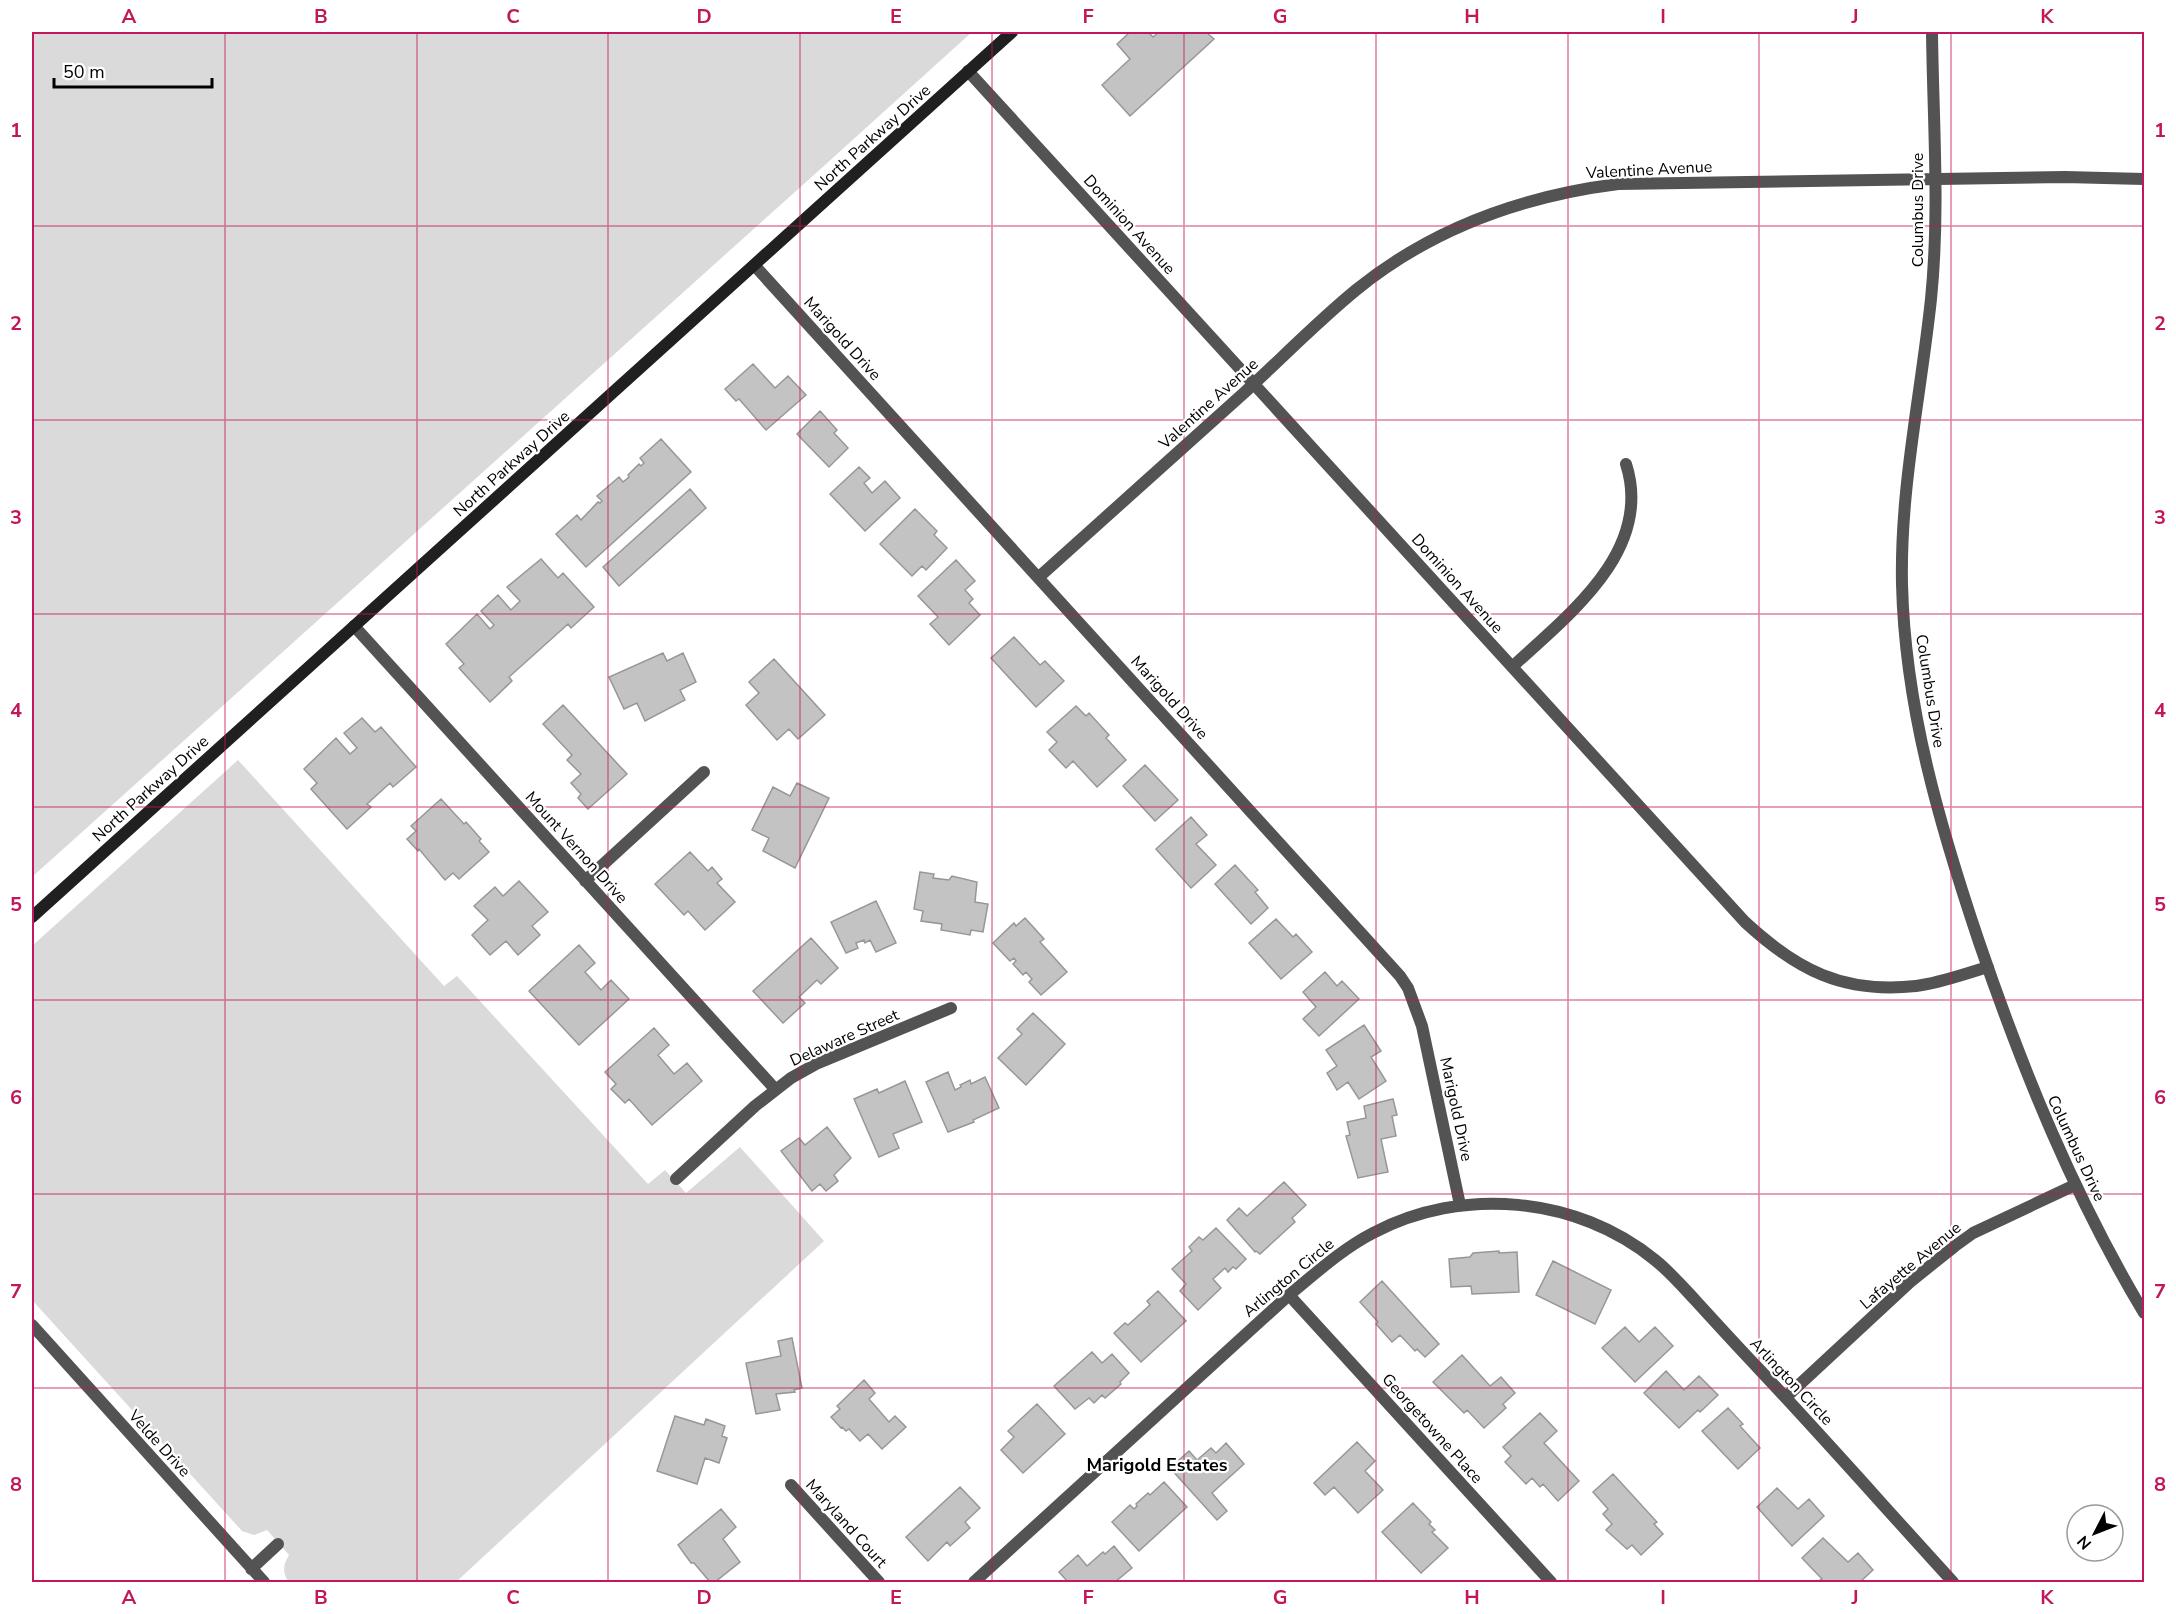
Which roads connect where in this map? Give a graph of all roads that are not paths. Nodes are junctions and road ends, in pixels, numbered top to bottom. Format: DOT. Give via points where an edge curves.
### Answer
graph roads {
  1 [pos="1012,32"];
  2 [pos="1932,32"];
  3 [pos="968,71"];
  4 [pos="1934,179"];
  5 [pos="2145,179"];
  6 [pos="755,266"];
  7 [pos="1254,384"];
  8 [pos="1626,464"];
  9 [pos="1039,577"];
  10 [pos="354,626"];
  11 [pos="1512,667"];
  12 [pos="704,772"];
  13 [pos="585,881"];
  14 [pos="32,918"];
  15 [pos="1988,967"];
  16 [pos="951,1008"];
  17 [pos="775,1089"];
  18 [pos="676,1179"];
  19 [pos="2075,1185"];
  20 [pos="1460,1205"];
  21 [pos="1289,1295"];
  22 [pos="2145,1313"];
  23 [pos="32,1324"];
  24 [pos="1786,1398"];
  25 [pos="791,1485"];
  26 [pos="278,1544"];
  27 [pos="251,1569"];
  28 [pos="264,1582"];
  29 [pos="879,1582"];
  30 [pos="974,1582"];
  31 [pos="1551,1582"];
  32 [pos="1953,1582"];
  1 -- 3 [label="main road, North Parkway Drive"];
  2 -- 4 [label="street, Columbus Drive"];
  3 -- 6 [label="main road, North Parkway Drive"];
  3 -- 7 [label="street, Dominion Avenue"];
  4 -- 5 [label="street, Valentine Avenue"];
  4 -- 7 [label="street, Valentine Avenue" via="1618,184 1531,200 1469,222 1384,270 1330,313"];
  4 -- 15 [label="street, Columbus Drive" via="1932,291 1905,504 1903,608 1909,670 1929,780"];
  6 -- 9 [label="street, Marigold Drive"];
  6 -- 10 [label="main road, North Parkway Drive"];
  7 -- 9 [label="street, Valentine Avenue"];
  7 -- 11 [label="street, Dominion Avenue"];
  8 -- 11 [label="street" via="1632,501 1629,525 1617,552 1582,601"];
  9 -- 20 [label="street, Marigold Drive" via="1404,982 1422,1026"];
  10 -- 13 [label="street, Mount Vernon Drive"];
  10 -- 14 [label="main road, North Parkway Drive"];
  11 -- 15 [label="street, Dominion Avenue" via="1745,922 1790,960 1839,981 1872,987 1918,985"];
  12 -- 13 [label="street"];
  13 -- 17 [label="street, Mount Vernon Drive"];
  15 -- 19 [label="street, Columbus Drive" via="2027,1077"];
  16 -- 17 [label="street, Delaware Street" via="816,1064"];
  17 -- 18 [label="street, Delaware Street"];
  19 -- 22 [label="street, Columbus Drive"];
  19 -- 24 [label="street, Lafayette Avenue" via="1955,1246 1910,1282"];
  20 -- 21 [label="street, Arlington Circle" via="1416,1215 1371,1234 1340,1253"];
  20 -- 24 [label="street, Arlington Circle" via="1509,1204 1549,1209 1615,1233 1672,1276"];
  21 -- 30 [label="street, Arlington Circle"];
  21 -- 31 [label="street, Georgetowne Place"];
  23 -- 27 [label="street, Velde Drive"];
  24 -- 32 [label="street, Arlington Circle"];
  25 -- 29 [label="street, Maryland Court"];
  26 -- 27 [label="street"];
  27 -- 28 [label="street, Velde Drive"];
}
